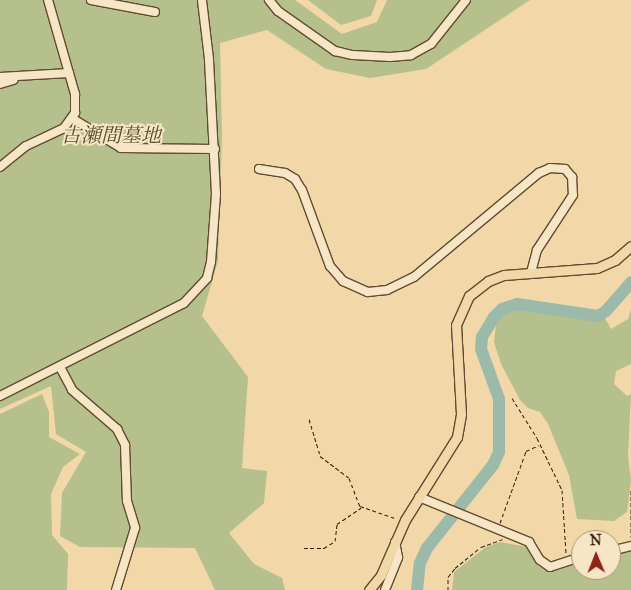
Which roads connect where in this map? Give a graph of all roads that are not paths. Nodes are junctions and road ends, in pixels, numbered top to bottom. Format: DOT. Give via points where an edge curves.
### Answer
graph roads {
  1 [pos="48,0"];
  2 [pos="91,0"];
  3 [pos="202,0"];
  4 [pos="270,0"];
  5 [pos="466,0"];
  6 [pos="155,12"];
  7 [pos="69,73"];
  8 [pos="0,77"];
  9 [pos="20,78"];
  10 [pos="0,84"];
  11 [pos="73,119"];
  12 [pos="215,149"];
  13 [pos="0,168"];
  14 [pos="259,169"];
  15 [pos="631,246"];
  16 [pos="531,272"];
  17 [pos="60,367"];
  18 [pos="0,396"];
  19 [pos="419,497"];
  20 [pos="395,542"];
  21 [pos="571,559"];
  22 [pos="116,590"];
  23 [pos="369,590"];
  24 [pos="385,590"];
  1 -- 7 [label="street"];
  2 -- 6 [label="street"];
  3 -- 12 [label="street"];
  4 -- 5 [label="street" via="278,11 335,51 353,56 390,57 411,55 431,44"];
  7 -- 9 [label="street"];
  7 -- 11 [label="street" via="77,101"];
  8 -- 9 [label="street"];
  9 -- 10 [label="street"];
  11 -- 12 [label="street" via="121,148"];
  11 -- 13 [label="street" via="64,128 26,146"];
  12 -- 17 [label="street" via="211,262 207,278 198,291 184,304"];
  14 -- 16 [label="street" via="285,173 295,179 330,266 353,288 378,292 395,288 427,268 539,173 550,168 565,169 572,177 573,195 537,250"];
  15 -- 16 [label="main road" via="615,260 597,268"];
  16 -- 19 [label="main road" via="504,275 488,281 469,296 461,309 456,332 460,427 450,453"];
  17 -- 18 [label="street"];
  17 -- 22 [label="street" via="72,390 117,429 125,445 127,502 135,528"];
  19 -- 20 [label="main road"];
  19 -- 21 [label="street" via="533,545 540,560 550,566"];
  20 -- 23 [label="main road"];
  20 -- 24 [label="street" via="398,557"];
}
